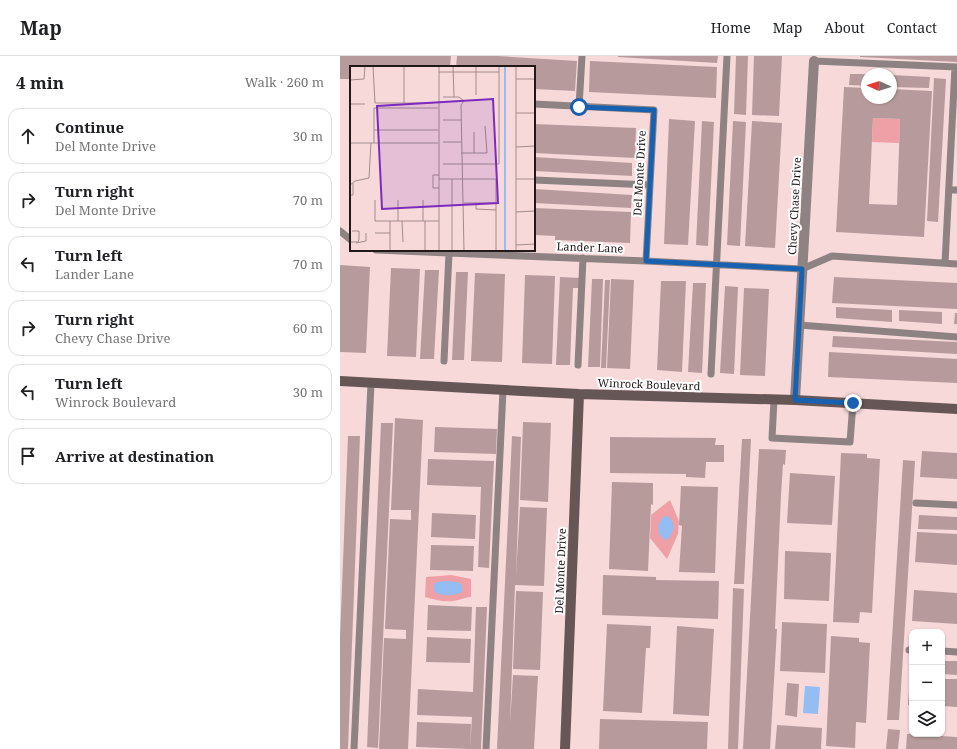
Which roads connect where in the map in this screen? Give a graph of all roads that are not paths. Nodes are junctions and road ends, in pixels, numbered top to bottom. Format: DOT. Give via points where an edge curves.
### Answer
graph roads {
  1 [pos="582,56"];
  2 [pos="727,56"];
  3 [pos="814,61"];
  4 [pos="956,67"];
  5 [pos="535,104"];
  6 [pos="579,107"];
  7 [pos="535,180"];
  8 [pos="650,185"];
  9 [pos="948,190"];
  10 [pos="957,190"];
  11 [pos="340,230"];
  12 [pos="350,239"];
  13 [pos="400,251"];
  14 [pos="449,253"];
  15 [pos="583,258"];
  16 [pos="646,261"];
  17 [pos="945,263"];
  18 [pos="716,264"];
  19 [pos="957,264"];
  20 [pos="802,269"];
  21 [pos="799,325"];
  22 [pos="957,337"];
  23 [pos="444,361"];
  24 [pos="578,365"];
  25 [pos="711,374"];
  26 [pos="340,381"];
  27 [pos="371,384"];
  28 [pos="503,390"];
  29 [pos="579,394"];
  30 [pos="774,400"];
  31 [pos="795,400"];
  32 [pos="853,403"];
  33 [pos="957,409"];
  34 [pos="916,503"];
  35 [pos="957,505"];
  36 [pos="945,651"];
  37 [pos="957,652"];
  38 [pos="354,749"];
  39 [pos="486,749"];
  40 [pos="565,749"];
  1 -- 6 [label="lane"];
  2 -- 18 [label="lane"];
  3 -- 4 [label="lane"];
  3 -- 20 [label="street, Chevy Chase Drive"];
  4 -- 9 [label="lane"];
  5 -- 6 [label="lane, Del Monte Drive"];
  6 -- 8 [label="lane, Del Monte Drive" via="654,110"];
  7 -- 8 [label="lane"];
  8 -- 16 [label="lane, Del Monte Drive"];
  9 -- 10 [label="lane"];
  9 -- 17 [label="lane"];
  11 -- 12 [label="lane"];
  13 -- 14 [label="lane, Lander Lane"];
  14 -- 15 [label="lane, Lander Lane"];
  14 -- 23 [label="lane"];
  15 -- 16 [label="lane, Lander Lane"];
  15 -- 24 [label="lane"];
  16 -- 18 [label="lane, Lander Lane"];
  17 -- 19 [label="lane"];
  17 -- 20 [label="lane" via="832,256"];
  18 -- 20 [label="lane, Lander Lane"];
  18 -- 25 [label="lane"];
  20 -- 21 [label="street, Chevy Chase Drive"];
  21 -- 22 [label="lane"];
  21 -- 31 [label="street, Chevy Chase Drive"];
  26 -- 27 [label="street, Winrock Boulevard"];
  27 -- 28 [label="street, Winrock Boulevard"];
  27 -- 38 [label="lane"];
  28 -- 29 [label="street, Winrock Boulevard"];
  28 -- 39 [label="lane"];
  29 -- 30 [label="street, Winrock Boulevard"];
  29 -- 40 [label="street, Del Monte Drive"];
  30 -- 31 [label="street, Winrock Boulevard"];
  30 -- 32 [label="lane" via="772,438 850,442"];
  31 -- 32 [label="street, Winrock Boulevard"];
  32 -- 33 [label="street, Winrock Boulevard"];
  34 -- 35 [label="lane"];
  36 -- 37 [label="lane"];
}
